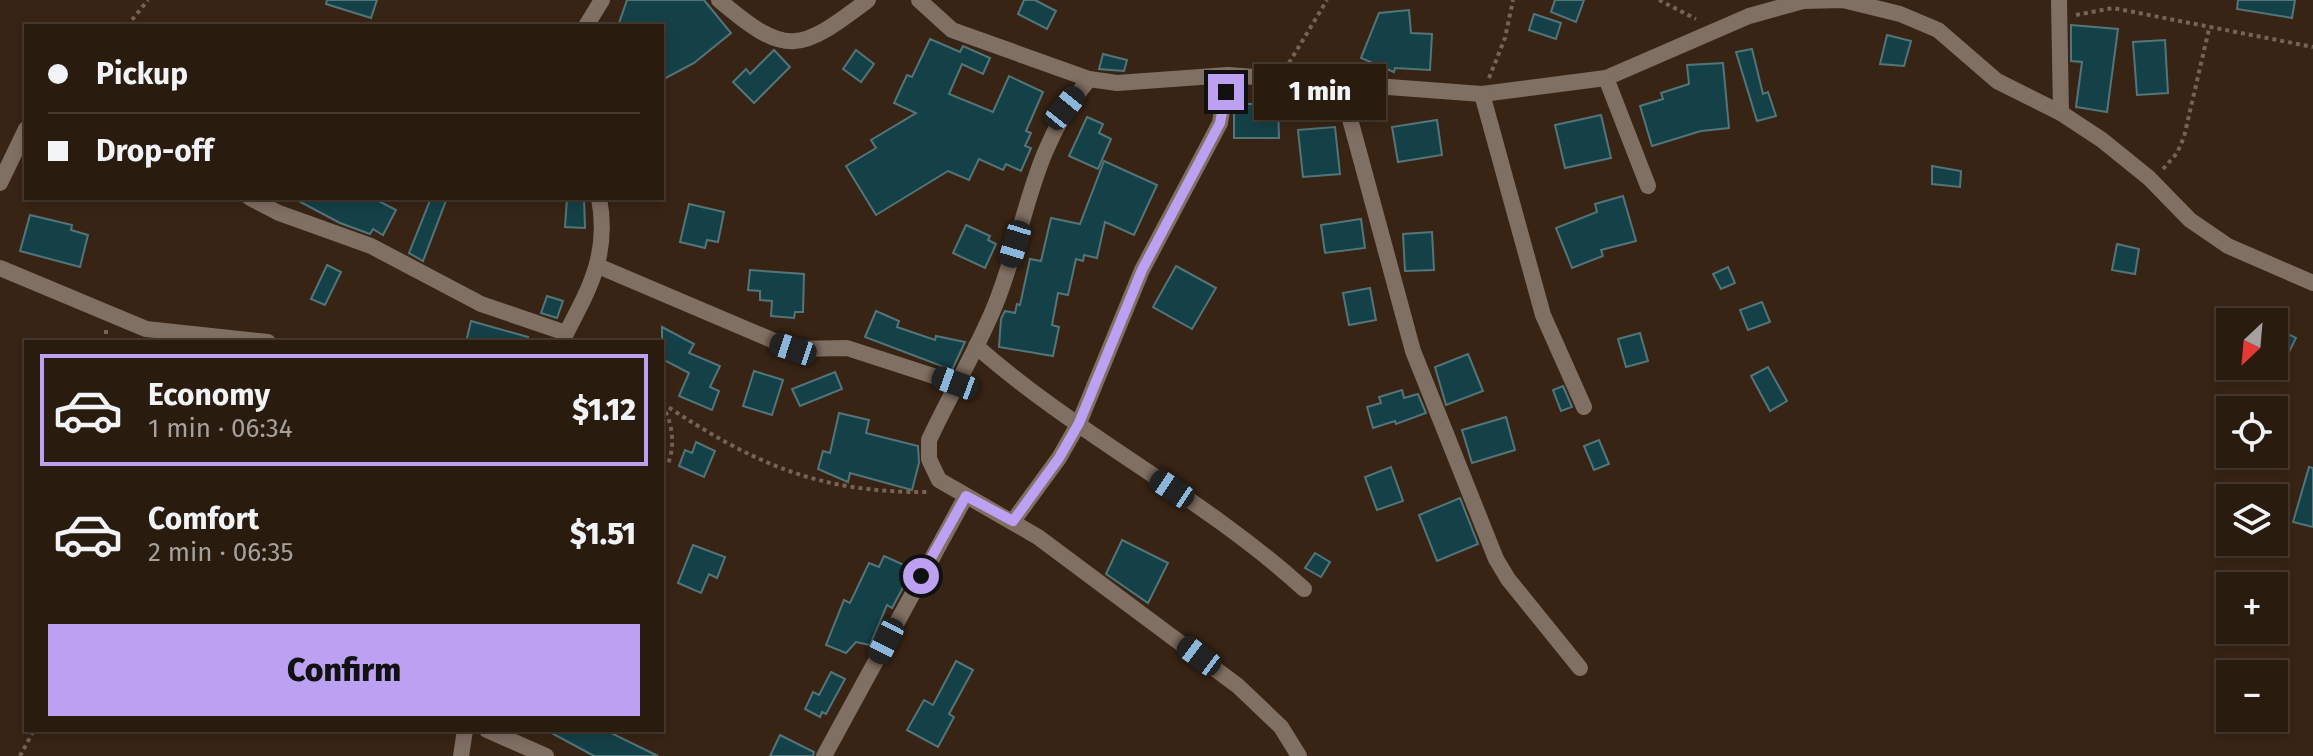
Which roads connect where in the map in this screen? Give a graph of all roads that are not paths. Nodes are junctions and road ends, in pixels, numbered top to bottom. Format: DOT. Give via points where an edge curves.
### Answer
graph roads {
  1 [pos="602,0"];
  2 [pos="719,0"];
  3 [pos="868,0"];
  4 [pos="919,0"];
  5 [pos="2059,0"];
  6 [pos="587,24"];
  7 [pos="1228,75"];
  8 [pos="1606,78"];
  9 [pos="1089,79"];
  10 [pos="1341,86"];
  11 [pos="1482,94"];
  12 [pos="2061,113"];
  13 [pos="24,133"];
  14 [pos="0,183"];
  15 [pos="1648,186"];
  16 [pos="254,200"];
  17 [pos="599,200"];
  18 [pos="598,266"];
  19 [pos="0,268"];
  20 [pos="2313,283"];
  21 [pos="564,338"];
  22 [pos="249,340"];
  23 [pos="976,346"];
  24 [pos="955,383"];
  25 [pos="1584,407"];
  26 [pos="1079,423"];
  27 [pos="960,493"];
  28 [pos="1013,521"];
  29 [pos="1304,589"];
  30 [pos="1580,668"];
  31 [pos="465,732"];
  32 [pos="492,732"];
  33 [pos="461,756"];
  34 [pos="546,756"];
  35 [pos="824,756"];
  36 [pos="1299,756"];
  1 -- 6 [label="street"];
  2 -- 3 [label="street" via="757,31 785,43 809,41"];
  4 -- 9 [label="street" via="952,30"];
  5 -- 12 [label="street"];
  7 -- 9 [label="street" via="1117,83"];
  7 -- 10 [label="street"];
  7 -- 26 [label="street" via="1220,123 1142,270"];
  8 -- 11 [label="street"];
  8 -- 12 [label="street" via="1749,16 1803,1 1843,0 1938,30 2009,88"];
  8 -- 15 [label="street"];
  9 -- 23 [label="street" via="1065,108 1034,174 1006,272"];
  10 -- 11 [label="street"];
  10 -- 30 [label="street" via="1413,351 1496,559"];
  11 -- 25 [label="street" via="1538,302"];
  12 -- 20 [label="street" via="2228,246"];
  13 -- 14 [label="street"];
  16 -- 21 [label="street" via="371,246 481,304"];
  17 -- 18 [label="street"];
  18 -- 21 [label="street" via="590,293"];
  18 -- 24 [label="street" via="783,346 808,351 847,348"];
  19 -- 22 [label="street" via="146,329"];
  23 -- 24 [label="street"];
  23 -- 26 [label="street"];
  24 -- 27 [label="street" via="929,440 929,459 939,480"];
  26 -- 28 [label="street"];
  26 -- 29 [label="street" via="1232,529"];
  27 -- 28 [label="street"];
  27 -- 35 [label="street"];
  28 -- 36 [label="street" via="1238,686 1281,727"];
  31 -- 33 [label="street"];
  32 -- 34 [label="street"];
}
